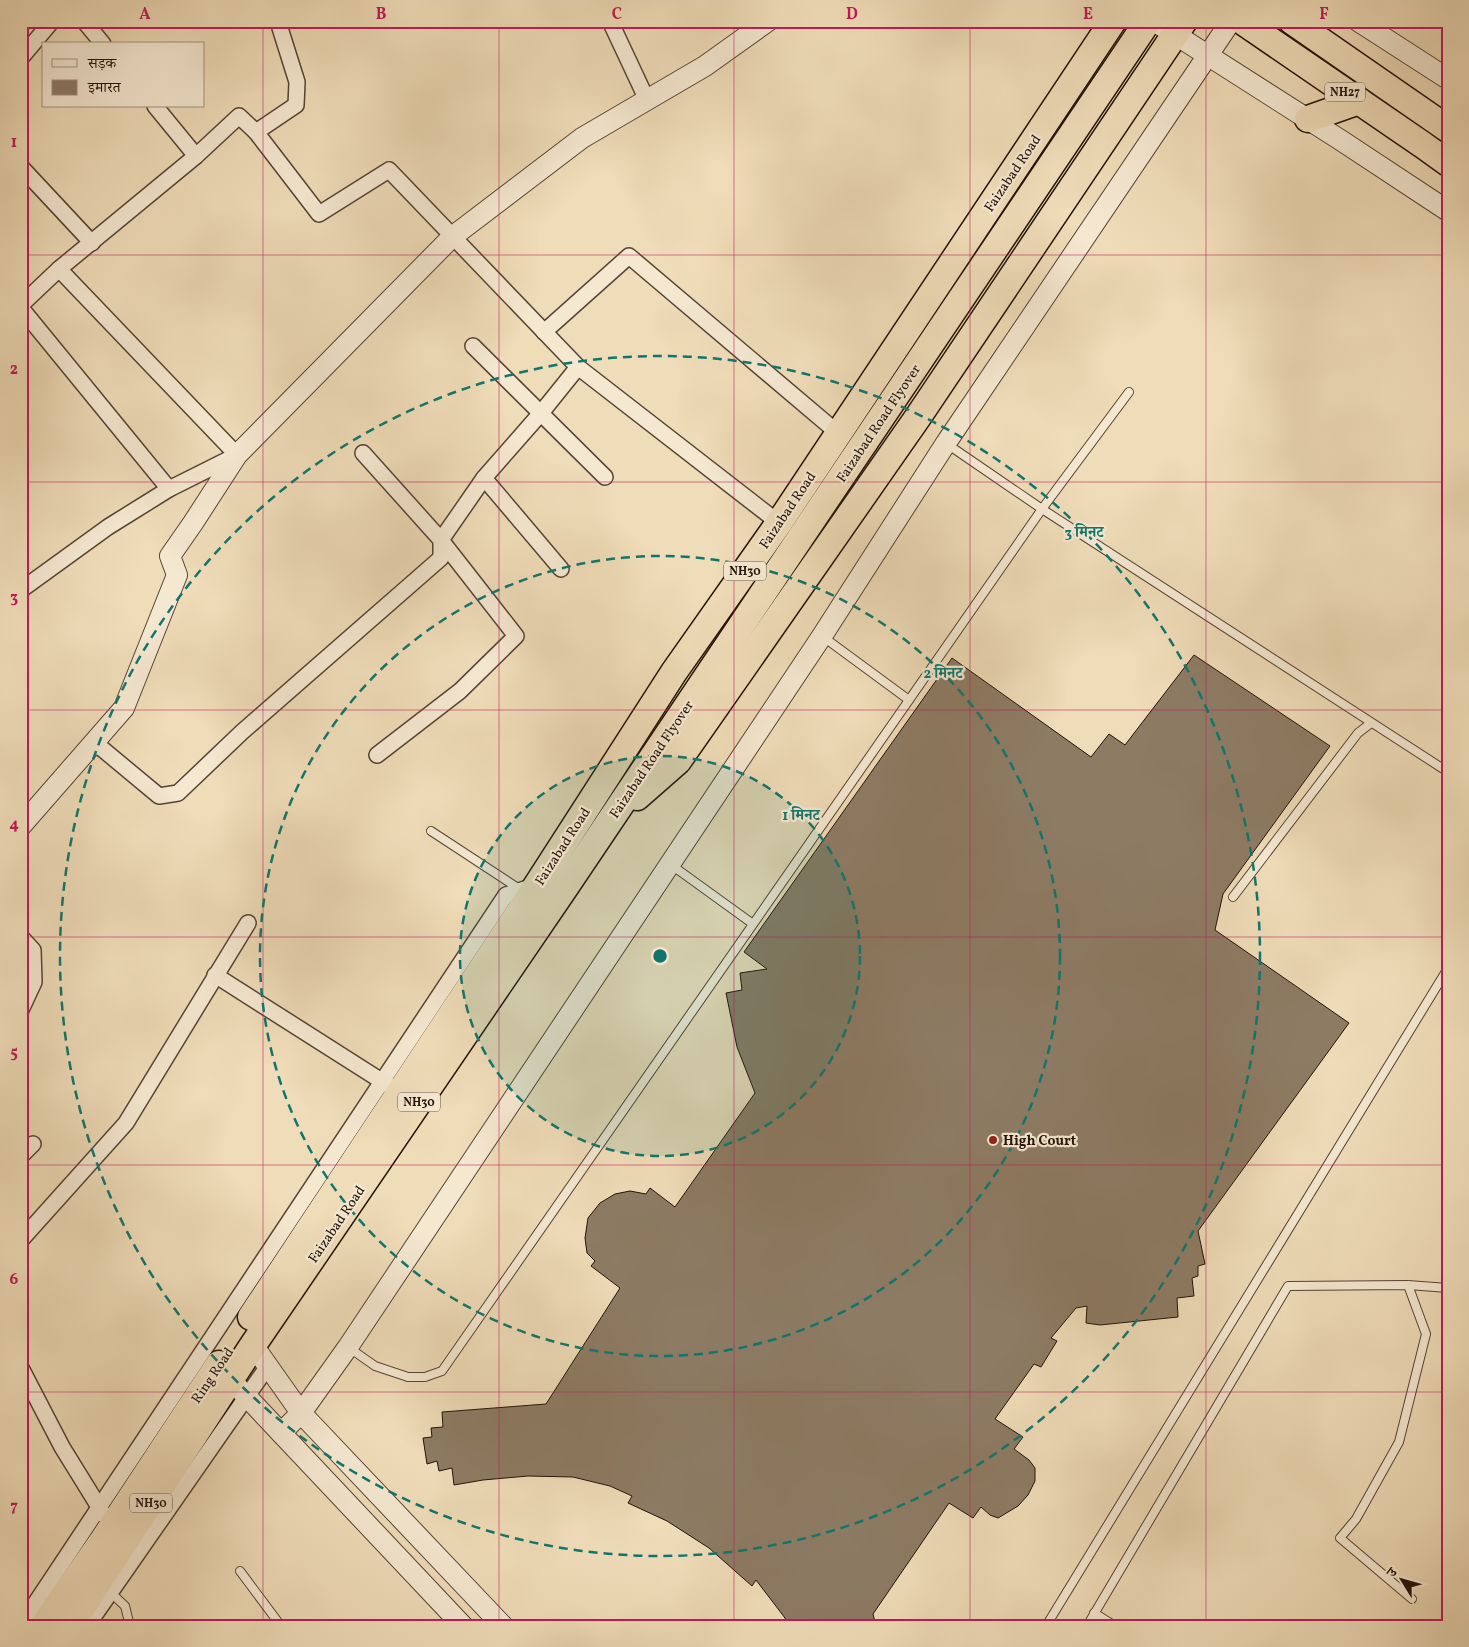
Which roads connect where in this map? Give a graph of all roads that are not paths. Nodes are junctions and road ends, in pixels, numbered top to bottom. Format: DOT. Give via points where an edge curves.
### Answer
graph roads {
  1 [pos="52,21"];
  2 [pos="84,21"];
  3 [pos="280,21"];
  4 [pos="610,21"];
  5 [pos="768,21"];
  6 [pos="1114,21"];
  7 [pos="1148,21"];
  8 [pos="1231,21"];
  9 [pos="1242,21"];
  10 [pos="1292,21"];
  11 [pos="1358,21"];
  12 [pos="1171,26"];
  13 [pos="101,42"];
  14 [pos="1208,55"];
  15 [pos="21,58"];
  16 [pos="1448,79"];
  17 [pos="647,100"];
  18 [pos="1359,101"];
  19 [pos="157,108"];
  20 [pos="1308,119"];
  21 [pos="1448,129"];
  22 [pos="256,132"];
  23 [pos="196,156"];
  24 [pos="1448,163"];
  25 [pos="22,168"];
  26 [pos="1448,211"];
  27 [pos="452,238"];
  28 [pos="92,243"];
  29 [pos="59,269"];
  30 [pos="21,307"];
  31 [pos="544,332"];
  32 [pos="473,346"];
  33 [pos="578,367"];
  34 [pos="1129,392"];
  35 [pos="541,414"];
  36 [pos="838,434"];
  37 [pos="946,443"];
  38 [pos="363,453"];
  39 [pos="237,455"];
  40 [pos="605,477"];
  41 [pos="484,478"];
  42 [pos="169,489"];
  43 [pos="1042,509"];
  44 [pos="780,523"];
  45 [pos="441,540"];
  46 [pos="561,569"];
  47 [pos="21,590"];
  48 [pos="822,636"];
  49 [pos="909,700"];
  50 [pos="1371,723"];
  51 [pos="94,742"];
  52 [pos="377,755"];
  53 [pos="1448,772"];
  54 [pos="607,824"];
  55 [pos="21,826"];
  56 [pos="431,831"];
  57 [pos="670,864"];
  58 [pos="529,888"];
  59 [pos="1234,897"];
  60 [pos="248,923"];
  61 [pos="753,924"];
  62 [pos="21,937"];
  63 [pos="1448,968"];
  64 [pos="215,975"];
  65 [pos="21,1010"];
  66 [pos="391,1087"];
  67 [pos="380,1124"];
  68 [pos="33,1144"];
  69 [pos="21,1156"];
  70 [pos="21,1240"];
  71 [pos="1408,1285"];
  72 [pos="1448,1288"];
  73 [pos="348,1347"];
  74 [pos="261,1355"];
  75 [pos="21,1368"];
  76 [pos="238,1388"];
  77 [pos="301,1413"];
  78 [pos="281,1433"];
  79 [pos="105,1518"];
  80 [pos="240,1571"];
  81 [pos="104,1587"];
  82 [pos="1412,1599"];
  83 [pos="1094,1613"];
  84 [pos="21,1625"];
  85 [pos="43,1626"];
  86 [pos="70,1626"];
  87 [pos="87,1626"];
  88 [pos="130,1626"];
  89 [pos="281,1626"];
  90 [pos="464,1626"];
  91 [pos="503,1626"];
  92 [pos="1046,1626"];
  93 [pos="1086,1626"];
  94 [pos="1115,1626"];
  1 -- 15 [label="street"];
  2 -- 13 [label="street"];
  3 -- 22 [label="street" via="297,82 296,105"];
  4 -- 17 [label="street"];
  5 -- 17 [label="street" via="705,66"];
  6 -- 36 [label="highway, Faizabad Road / NH30"];
  7 -- 54 [label="highway, Faizabad Road Flyover"];
  8 -- 14 [label="street"];
  9 -- 18 [label="highway, NH27"];
  10 -- 21 [label="highway, NH27"];
  11 -- 16 [label="street"];
  12 -- 14 [label="street"];
  12 -- 54 [label="highway, NH30" via="913,425 678,761"];
  14 -- 20 [label="street"];
  14 -- 37 [label="street"];
  17 -- 27 [label="street" via="582,138"];
  18 -- 20 [label="highway"];
  18 -- 24 [label="highway, NH27"];
  19 -- 23 [label="street"];
  20 -- 26 [label="street"];
  22 -- 23 [label="street" via="239,116"];
  22 -- 27 [label="street" via="319,214 389,170"];
  23 -- 28 [label="street"];
  25 -- 28 [label="street"];
  27 -- 31 [label="street"];
  27 -- 39 [label="street"];
  28 -- 29 [label="street"];
  29 -- 30 [label="street"];
  29 -- 39 [label="street"];
  30 -- 42 [label="street"];
  31 -- 33 [label="street"];
  31 -- 36 [label="street" via="629,256"];
  32 -- 35 [label="street"];
  33 -- 35 [label="street"];
  33 -- 44 [label="street"];
  34 -- 43 [label="lane"];
  35 -- 40 [label="street"];
  35 -- 41 [label="street"];
  36 -- 44 [label="highway, Faizabad Road / NH30"];
  37 -- 43 [label="lane"];
  37 -- 48 [label="street"];
  38 -- 45 [label="street"];
  39 -- 42 [label="street"];
  39 -- 51 [label="street" via="170,556 177,575 131,692 124,708"];
  41 -- 45 [label="street"];
  41 -- 46 [label="street"];
  42 -- 47 [label="street" via="108,527"];
  43 -- 49 [label="lane"];
  43 -- 50 [label="lane"];
  44 -- 58 [label="highway, Faizabad Road / NH30" via="674,672"];
  45 -- 51 [label="street" via="441,558 242,732 178,794 159,796"];
  45 -- 52 [label="street" via="516,636 460,691"];
  48 -- 49 [label="lane"];
  48 -- 57 [label="street"];
  49 -- 61 [label="lane"];
  50 -- 53 [label="lane"];
  50 -- 59 [label="lane" via="1358,733"];
  51 -- 55 [label="street"];
  54 -- 74 [label="highway, Faizabad Road / NH30"];
  56 -- 58 [label="lane"];
  57 -- 61 [label="lane"];
  57 -- 73 [label="street"];
  58 -- 66 [label="highway, Faizabad Road / NH30"];
  60 -- 64 [label="street"];
  61 -- 73 [label="lane" via="442,1371 425,1377 408,1377 375,1366"];
  62 -- 65 [label="street" via="33,950 34,982"];
  63 -- 92 [label="lane"];
  64 -- 66 [label="street"];
  64 -- 70 [label="street" via="126,1123"];
  66 -- 67 [label="highway, Faizabad Road / NH30"];
  66 -- 79 [label="street"];
  67 -- 79 [label="highway, Ring Road / NH30"];
  68 -- 69 [label="street"];
  71 -- 72 [label="lane"];
  71 -- 82 [label="lane" via="1426,1334 1399,1442 1356,1520 1340,1538"];
  71 -- 83 [label="lane" via="1288,1286"];
  73 -- 77 [label="street"];
  74 -- 76 [label="highway, Faizabad Road / NH30"];
  74 -- 77 [label="street"];
  75 -- 79 [label="street" via="62,1447"];
  76 -- 78 [label="street"];
  76 -- 81 [label="highway, Faizabad Road / NH30"];
  77 -- 78 [label="street"];
  77 -- 91 [label="street"];
  78 -- 90 [label="street"];
  79 -- 84 [label="street"];
  79 -- 85 [label="highway, Ring Road / NH30"];
  80 -- 89 [label="lane"];
  81 -- 86 [label="highway, Faizabad Road / NH30"];
  81 -- 87 [label="street"];
  81 -- 88 [label="lane" via="125,1606"];
  83 -- 93 [label="lane"];
  83 -- 94 [label="lane"];
}
